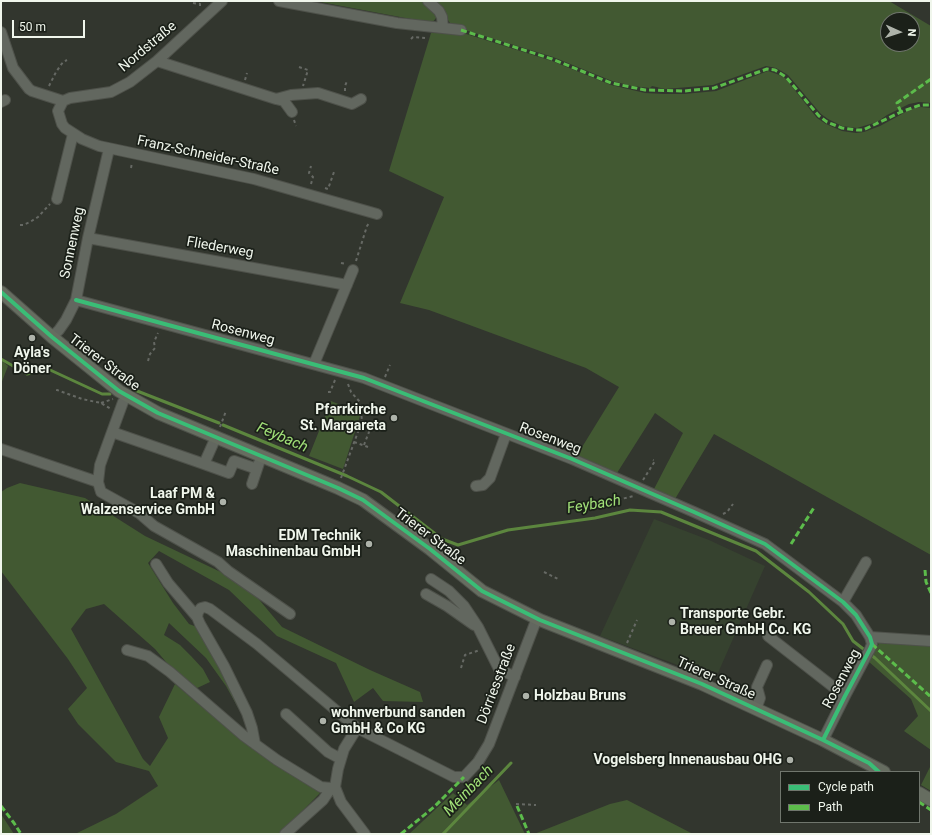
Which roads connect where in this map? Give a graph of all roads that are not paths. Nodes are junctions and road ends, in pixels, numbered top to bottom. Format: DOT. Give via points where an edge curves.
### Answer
graph roads {
  1 [pos="222,1"];
  2 [pos="279,1"];
  3 [pos="428,1"];
  4 [pos="443,28"];
  5 [pos="461,30"];
  6 [pos="1,32"];
  7 [pos="156,61"];
  8 [pos="361,99"];
  9 [pos="63,100"];
  10 [pos="276,100"];
  11 [pos="292,112"];
  12 [pos="74,134"];
  13 [pos="109,149"];
  14 [pos="57,199"];
  15 [pos="377,214"];
  16 [pos="88,238"];
  17 [pos="353,270"];
  18 [pos="348,285"];
  19 [pos="1,292"];
  20 [pos="76,300"];
  21 [pos="52,337"];
  22 [pos="314,364"];
  23 [pos="120,400"];
  24 [pos="112,432"];
  25 [pos="217,433"];
  26 [pos="506,434"];
  27 [pos="1,449"];
  28 [pos="264,457"];
  29 [pos="204,464"];
  30 [pos="257,469"];
  31 [pos="98,482"];
  32 [pos="252,484"];
  33 [pos="476,486"];
  34 [pos="866,562"];
  35 [pos="156,564"];
  36 [pos="431,579"];
  37 [pos="426,594"];
  38 [pos="843,602"];
  39 [pos="290,614"];
  40 [pos="197,617"];
  41 [pos="537,618"];
  42 [pos="478,627"];
  43 [pos="768,636"];
  44 [pos="870,637"];
  45 [pos="931,641"];
  46 [pos="127,650"];
  47 [pos="767,665"];
  48 [pos="515,677"];
  49 [pos="845,696"];
  50 [pos="756,709"];
  51 [pos="286,714"];
  52 [pos="357,728"];
  53 [pos="823,740"];
  54 [pos="255,744"];
  55 [pos="341,760"];
  56 [pos="882,771"];
  57 [pos="333,787"];
  58 [pos="920,794"];
  59 [pos="931,800"];
  60 [pos="285,834"];
  61 [pos="365,834"];
  1 -- 7 [label="street, Nordstraße"];
  2 -- 4 [label="street" via="393,22"];
  3 -- 4 [label="street" via="442,18"];
  4 -- 5 [label="street"];
  6 -- 9 [label="street, Nordstraße" via="13,68 29,88"];
  7 -- 9 [label="street, Nordstraße" via="130,82 111,92"];
  7 -- 10 [label="street"];
  8 -- 10 [label="street" via="352,104 318,93 291,95"];
  9 -- 12 [label="street, Franz-Schneider-Straße" via="58,111 62,124"];
  10 -- 11 [label="street" via="284,101"];
  12 -- 13 [label="street, Franz-Schneider-Straße"];
  12 -- 14 [label="street"];
  13 -- 15 [label="street, Franz-Schneider-Straße" via="255,179"];
  13 -- 16 [label="street, Sonnenweg"];
  16 -- 18 [label="street, Fliederweg"];
  16 -- 20 [label="street, Sonnenweg"];
  17 -- 18 [label="street"];
  18 -- 22 [label="street"];
  19 -- 21 [label="main road, Trierer Straße"];
  20 -- 21 [label="street, Sonnenweg" via="66,320"];
  20 -- 22 [label="street, Rosenweg"];
  21 -- 25 [label="main road, Trierer Straße" via="119,391 158,413"];
  22 -- 26 [label="street, Rosenweg" via="364,378"];
  23 -- 24 [label="street" via="119,414"];
  24 -- 29 [label="street"];
  24 -- 31 [label="street" via="100,465"];
  25 -- 28 [label="main road, Trierer Straße"];
  25 -- 29 [label="street"];
  26 -- 33 [label="street, Rosenweg" via="490,478 483,485"];
  26 -- 38 [label="street, Rosenweg" via="641,485 764,544"];
  27 -- 31 [label="street"];
  28 -- 30 [label="street"];
  28 -- 41 [label="main road, Trierer Straße" via="363,500 482,591"];
  29 -- 30 [label="street" via="229,474 234,461"];
  30 -- 32 [label="street"];
  31 -- 39 [label="street" via="101,492 218,562"];
  34 -- 38 [label="street"];
  35 -- 40 [label="street" via="168,583"];
  36 -- 42 [label="street" via="460,601"];
  37 -- 42 [label="street"];
  38 -- 44 [label="street, Rosenweg" via="856,615"];
  40 -- 52 [label="street" via="201,608 210,609 257,644"];
  40 -- 54 [label="street" via="247,713"];
  41 -- 48 [label="street, Dörriesstraße"];
  41 -- 50 [label="main road, Trierer Straße" via="675,672"];
  42 -- 48 [label="street" via="499,669"];
  43 -- 49 [label="street, Rosenweg"];
  44 -- 45 [label="street"];
  44 -- 49 [label="street, Rosenweg" via="870,650"];
  46 -- 54 [label="street" via="148,656 170,672"];
  47 -- 50 [label="street" via="757,687 760,698"];
  48 -- 52 [label="street, Dörriesstraße" via="489,744 478,762 464,777 454,777"];
  49 -- 53 [label="street, Rosenweg"];
  50 -- 53 [label="main road, Trierer Straße"];
  51 -- 55 [label="street" via="328,752"];
  52 -- 55 [label="street" via="344,749"];
  53 -- 56 [label="main road, Trierer Straße"];
  54 -- 57 [label="street" via="321,787"];
  55 -- 57 [label="street"];
  57 -- 60 [label="street" via="323,800"];
  57 -- 61 [label="street"];
  58 -- 59 [label="main road"];
}
